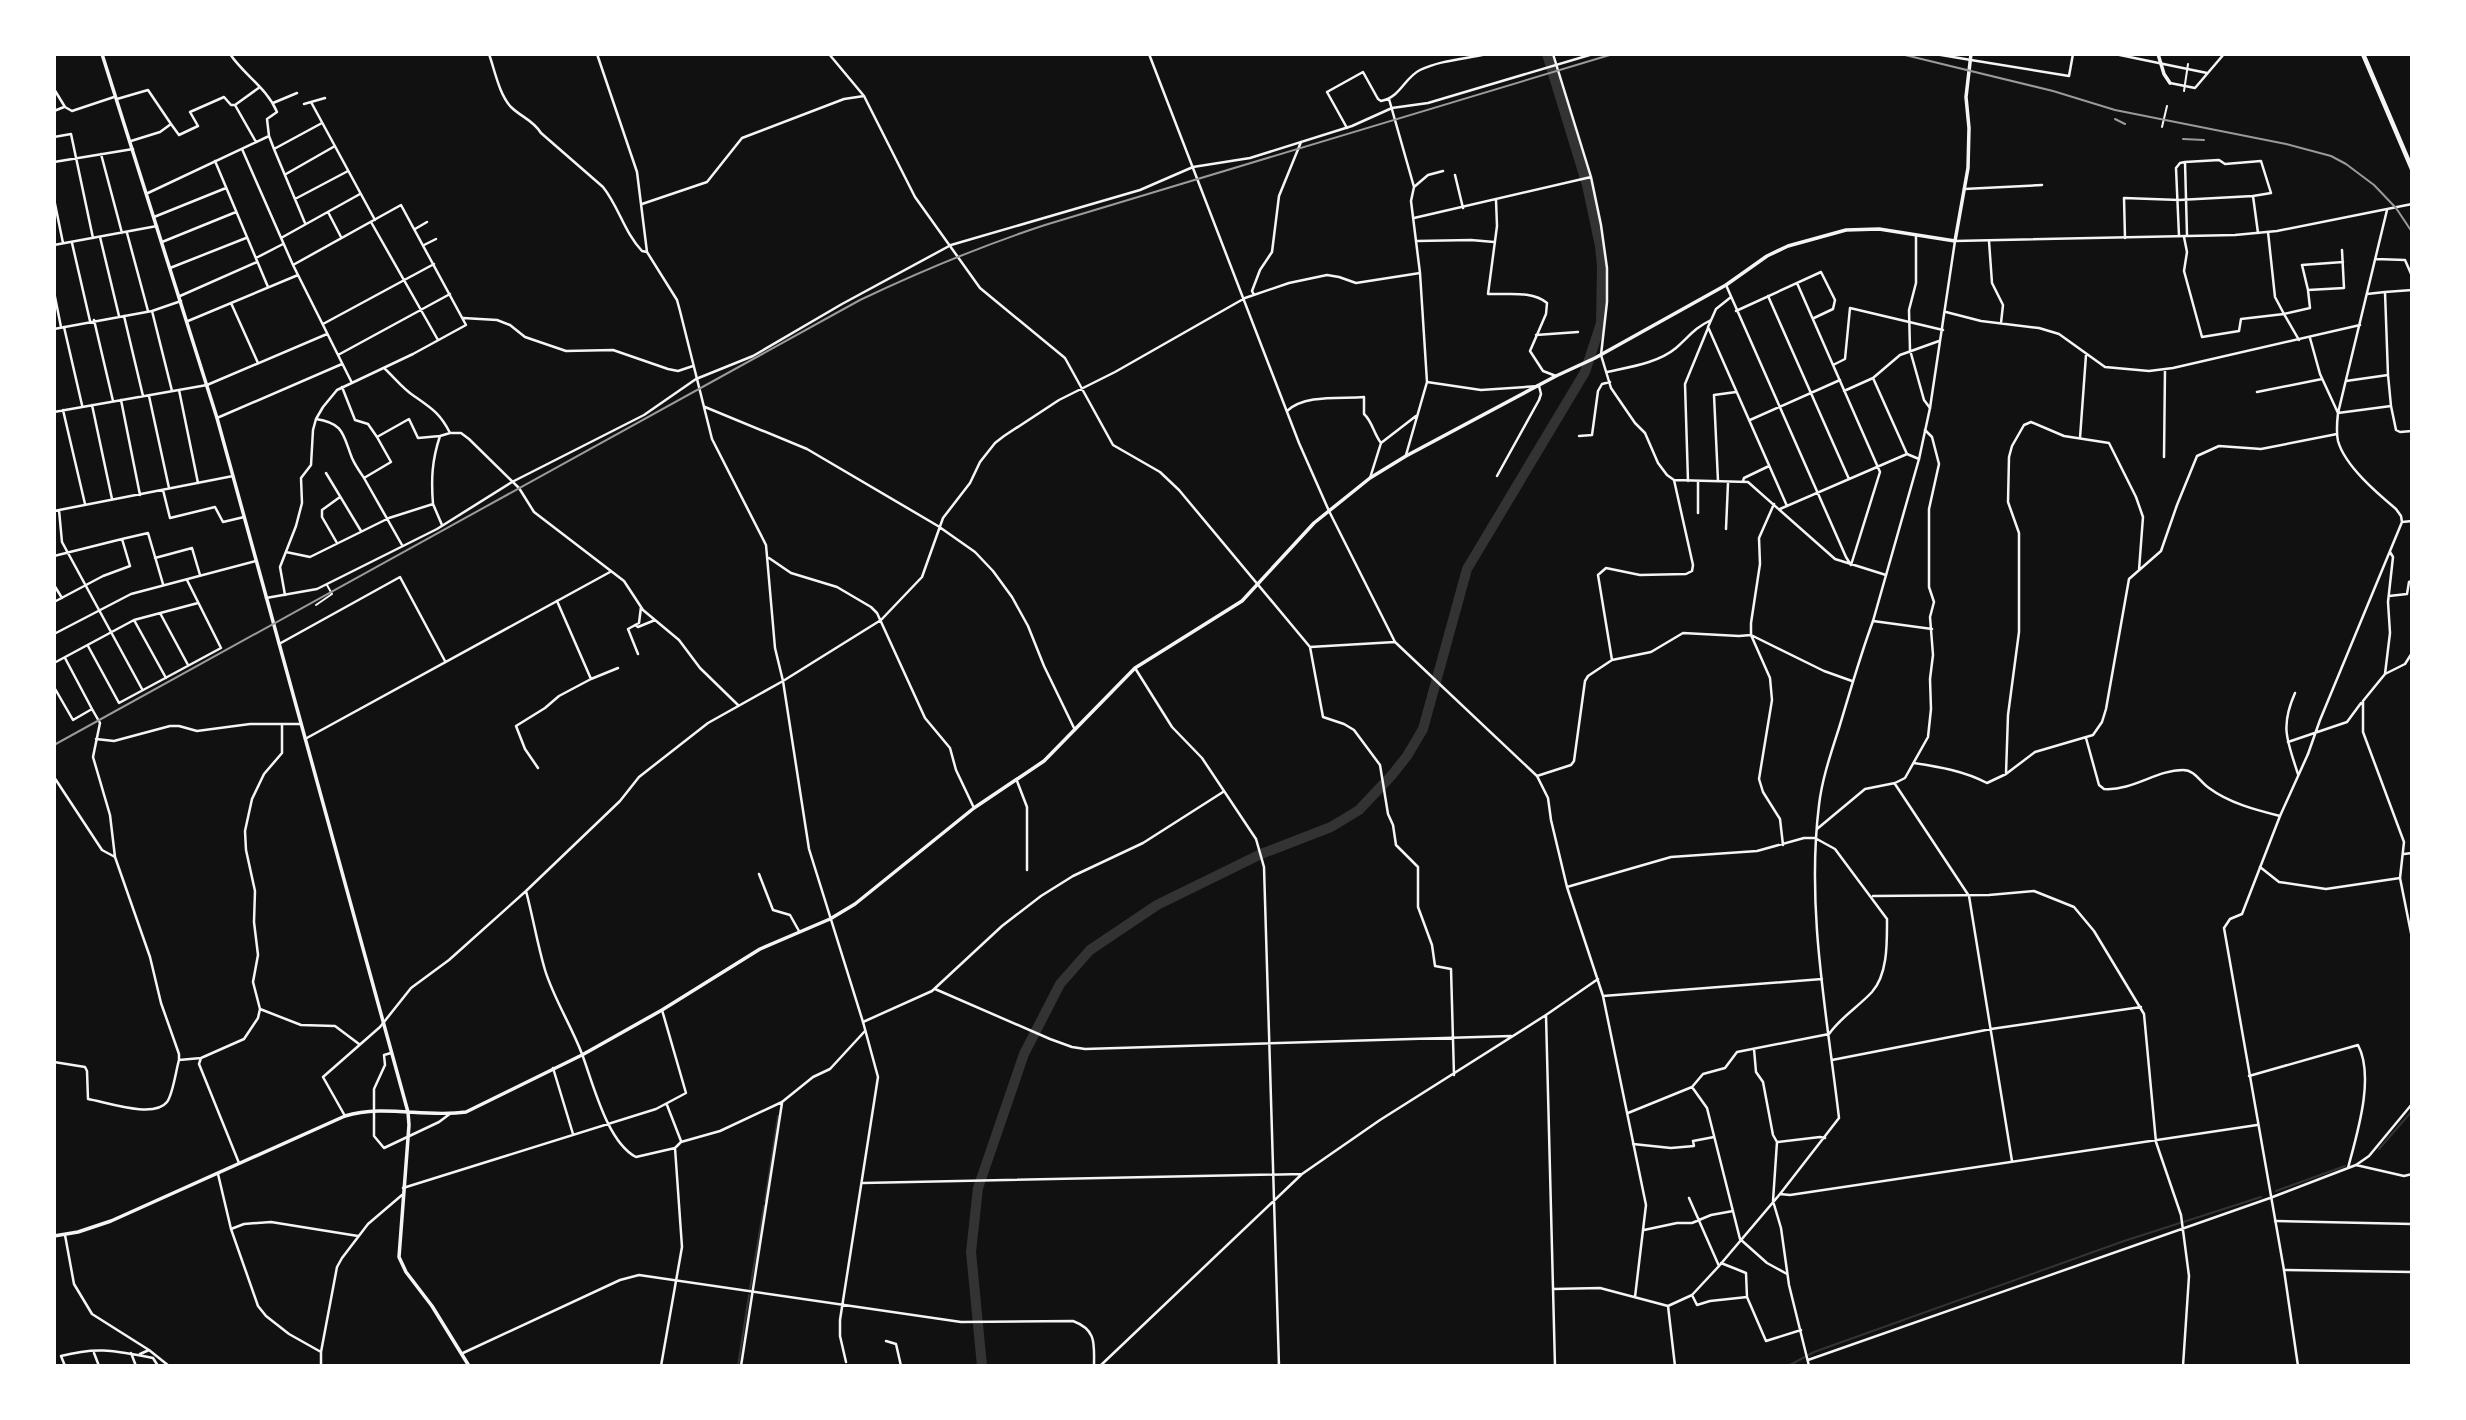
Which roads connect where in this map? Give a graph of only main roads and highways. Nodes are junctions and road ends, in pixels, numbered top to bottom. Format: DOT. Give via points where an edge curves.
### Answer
graph roads {
  1 [pos="102,54"];
  2 [pos="1971,54"];
  3 [pos="2158,54"];
  4 [pos="2363,54"];
  5 [pos="2170,83"];
  6 [pos="2412,169"];
  7 [pos="408,1112"];
  8 [pos="54,1236"];
  9 [pos="469,1366"];
  1 -- 7 [label="main road" via="217,418"];
  2 -- 7 [label="main road" via="1966,97 1968,168 1955,241 1879,229 1846,230 1808,239 1767,256 1726,285 1595,359 1406,456 1314,523 1242,601 1135,668 1044,761 974,808 855,904 760,949 582,1055 473,1108 451,1113"];
  3 -- 5 [label="main road"];
  4 -- 6 [label="highway"];
  7 -- 8 [label="main road" via="345,1116 111,1220"];
  7 -- 9 [label="main road" via="399,1257"];
}
